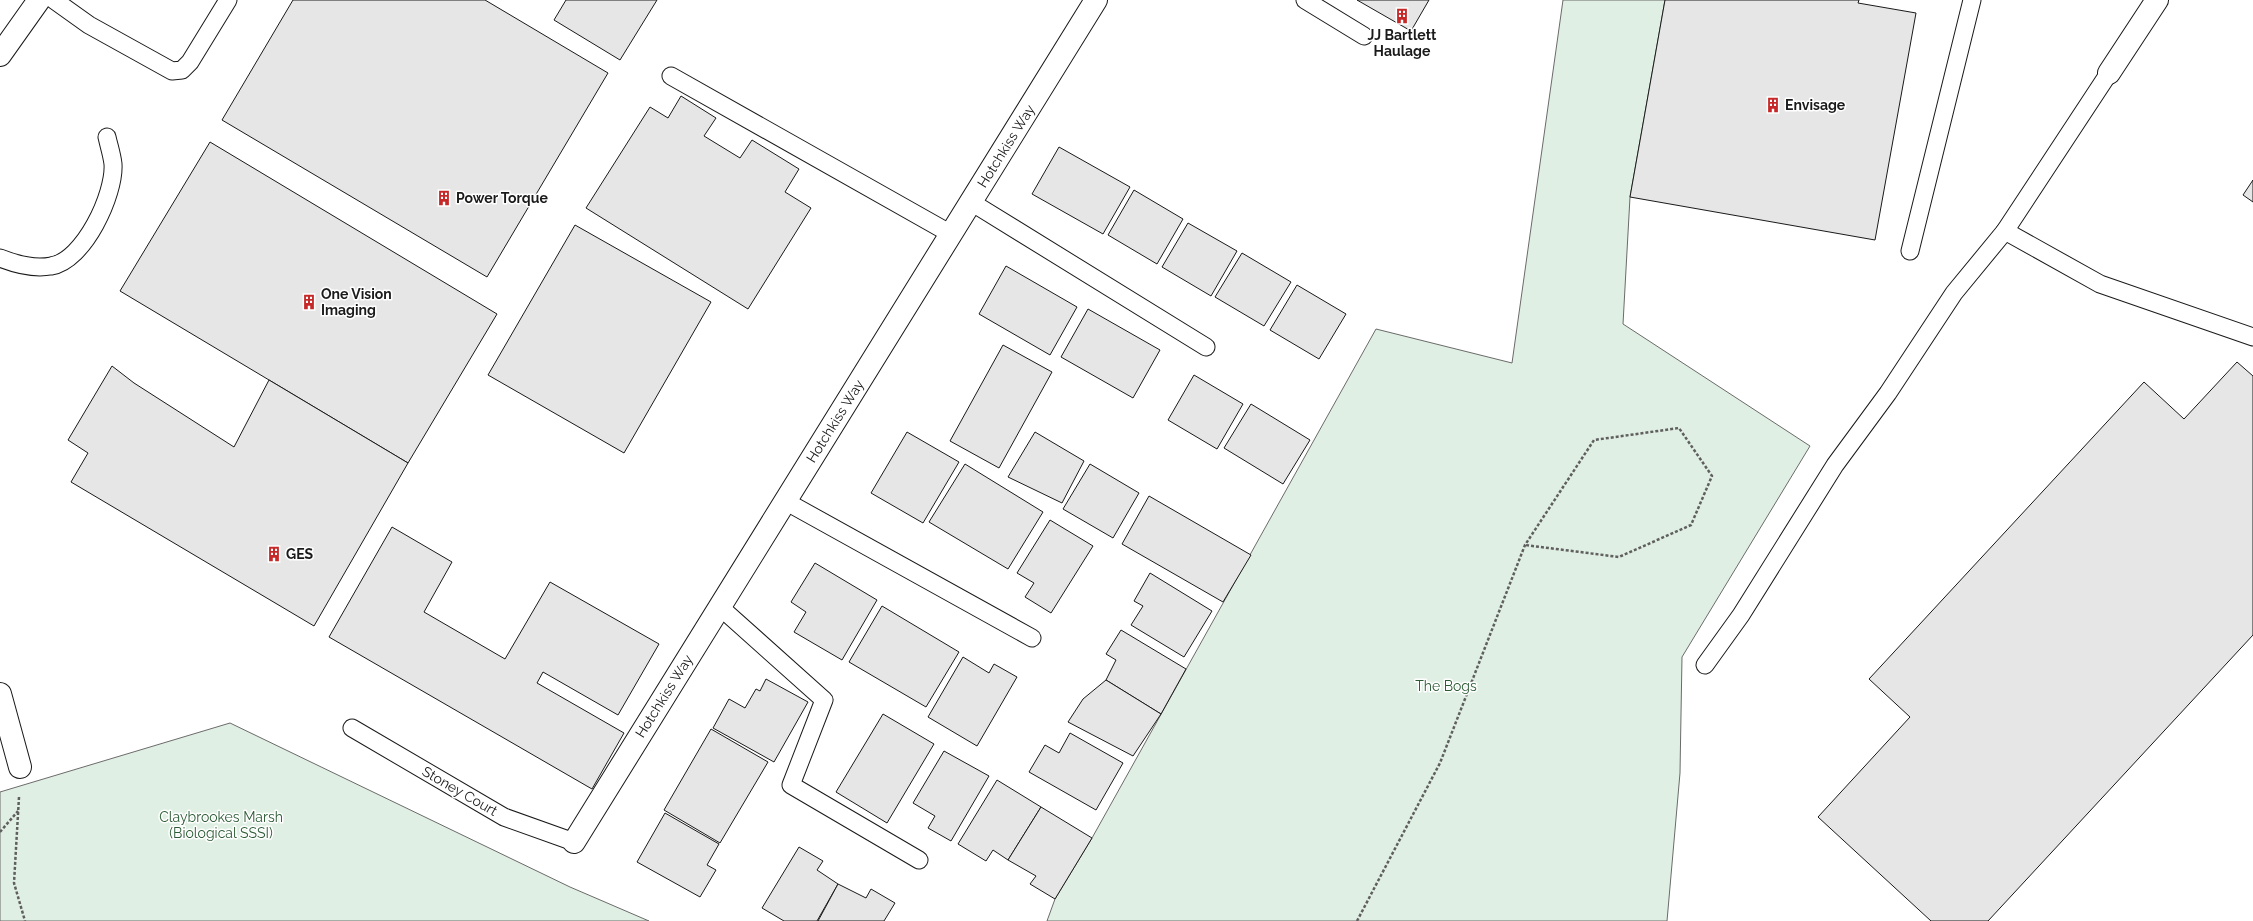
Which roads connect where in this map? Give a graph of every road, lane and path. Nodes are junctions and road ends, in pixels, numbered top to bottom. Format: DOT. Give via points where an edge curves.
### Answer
graph roads {
  1 [pos="39,0"];
  2 [pos="54,0"];
  3 [pos="228,0"];
  4 [pos="1096,0"];
  5 [pos="1305,0"];
  6 [pos="1972,0"];
  7 [pos="2157,0"];
  8 [pos="1364,36"];
  9 [pos="0,55"];
  10 [pos="2109,73"];
  11 [pos="671,76"];
  12 [pos="107,137"];
  13 [pos="971,202"];
  14 [pos="2005,231"];
  15 [pos="951,234"];
  16 [pos="1910,251"];
  17 [pos="0,258"];
  18 [pos="2253,337"];
  19 [pos="1206,347"];
  20 [pos="785,501"];
  21 [pos="1525,545"];
  22 [pos="720,607"];
  23 [pos="1032,638"];
  24 [pos="1705,665"];
  25 [pos="0,694"];
  26 [pos="352,728"];
  27 [pos="20,767"];
  28 [pos="18,811"];
  29 [pos="0,832"];
  30 [pos="574,842"];
  31 [pos="919,860"];
  32 [pos="25,921"];
  33 [pos="1357,921"];
  1 -- 9 [label="street"];
  2 -- 3 [label="lane" via="89,25 172,71 182,70 190,62"];
  4 -- 13 [label="street, Hotchkiss Way"];
  5 -- 8 [label="lane"];
  6 -- 16 [label="lane"];
  7 -- 10 [label="street"];
  10 -- 14 [label="lane"];
  11 -- 15 [label="lane"];
  12 -- 17 [label="lane" via="113,164 111,183 105,202 83,244 70,259 52,266 24,265"];
  13 -- 15 [label="street, Hotchkiss Way"];
  13 -- 19 [label="lane"];
  14 -- 18 [label="lane" via="2100,284"];
  14 -- 24 [label="lane" via="1954,294 1888,393 1835,465 1745,609"];
  15 -- 20 [label="street, Hotchkiss Way"];
  20 -- 22 [label="street, Hotchkiss Way"];
  20 -- 23 [label="lane"];
  21 -- 21 [label="path" via="1619,557 1691,525 1712,476 1679,428 1594,440"];
  21 -- 33 [label="path" via="1440,763"];
  22 -- 30 [label="street, Hotchkiss Way"];
  22 -- 31 [label="lane" via="824,700 791,785"];
  25 -- 27 [label="street"];
  26 -- 30 [label="lane, Stoney Court" via="504,816"];
  27 -- 28 [label="path"];
  28 -- 29 [label="path"];
  28 -- 32 [label="path" via="14,883"];
}
